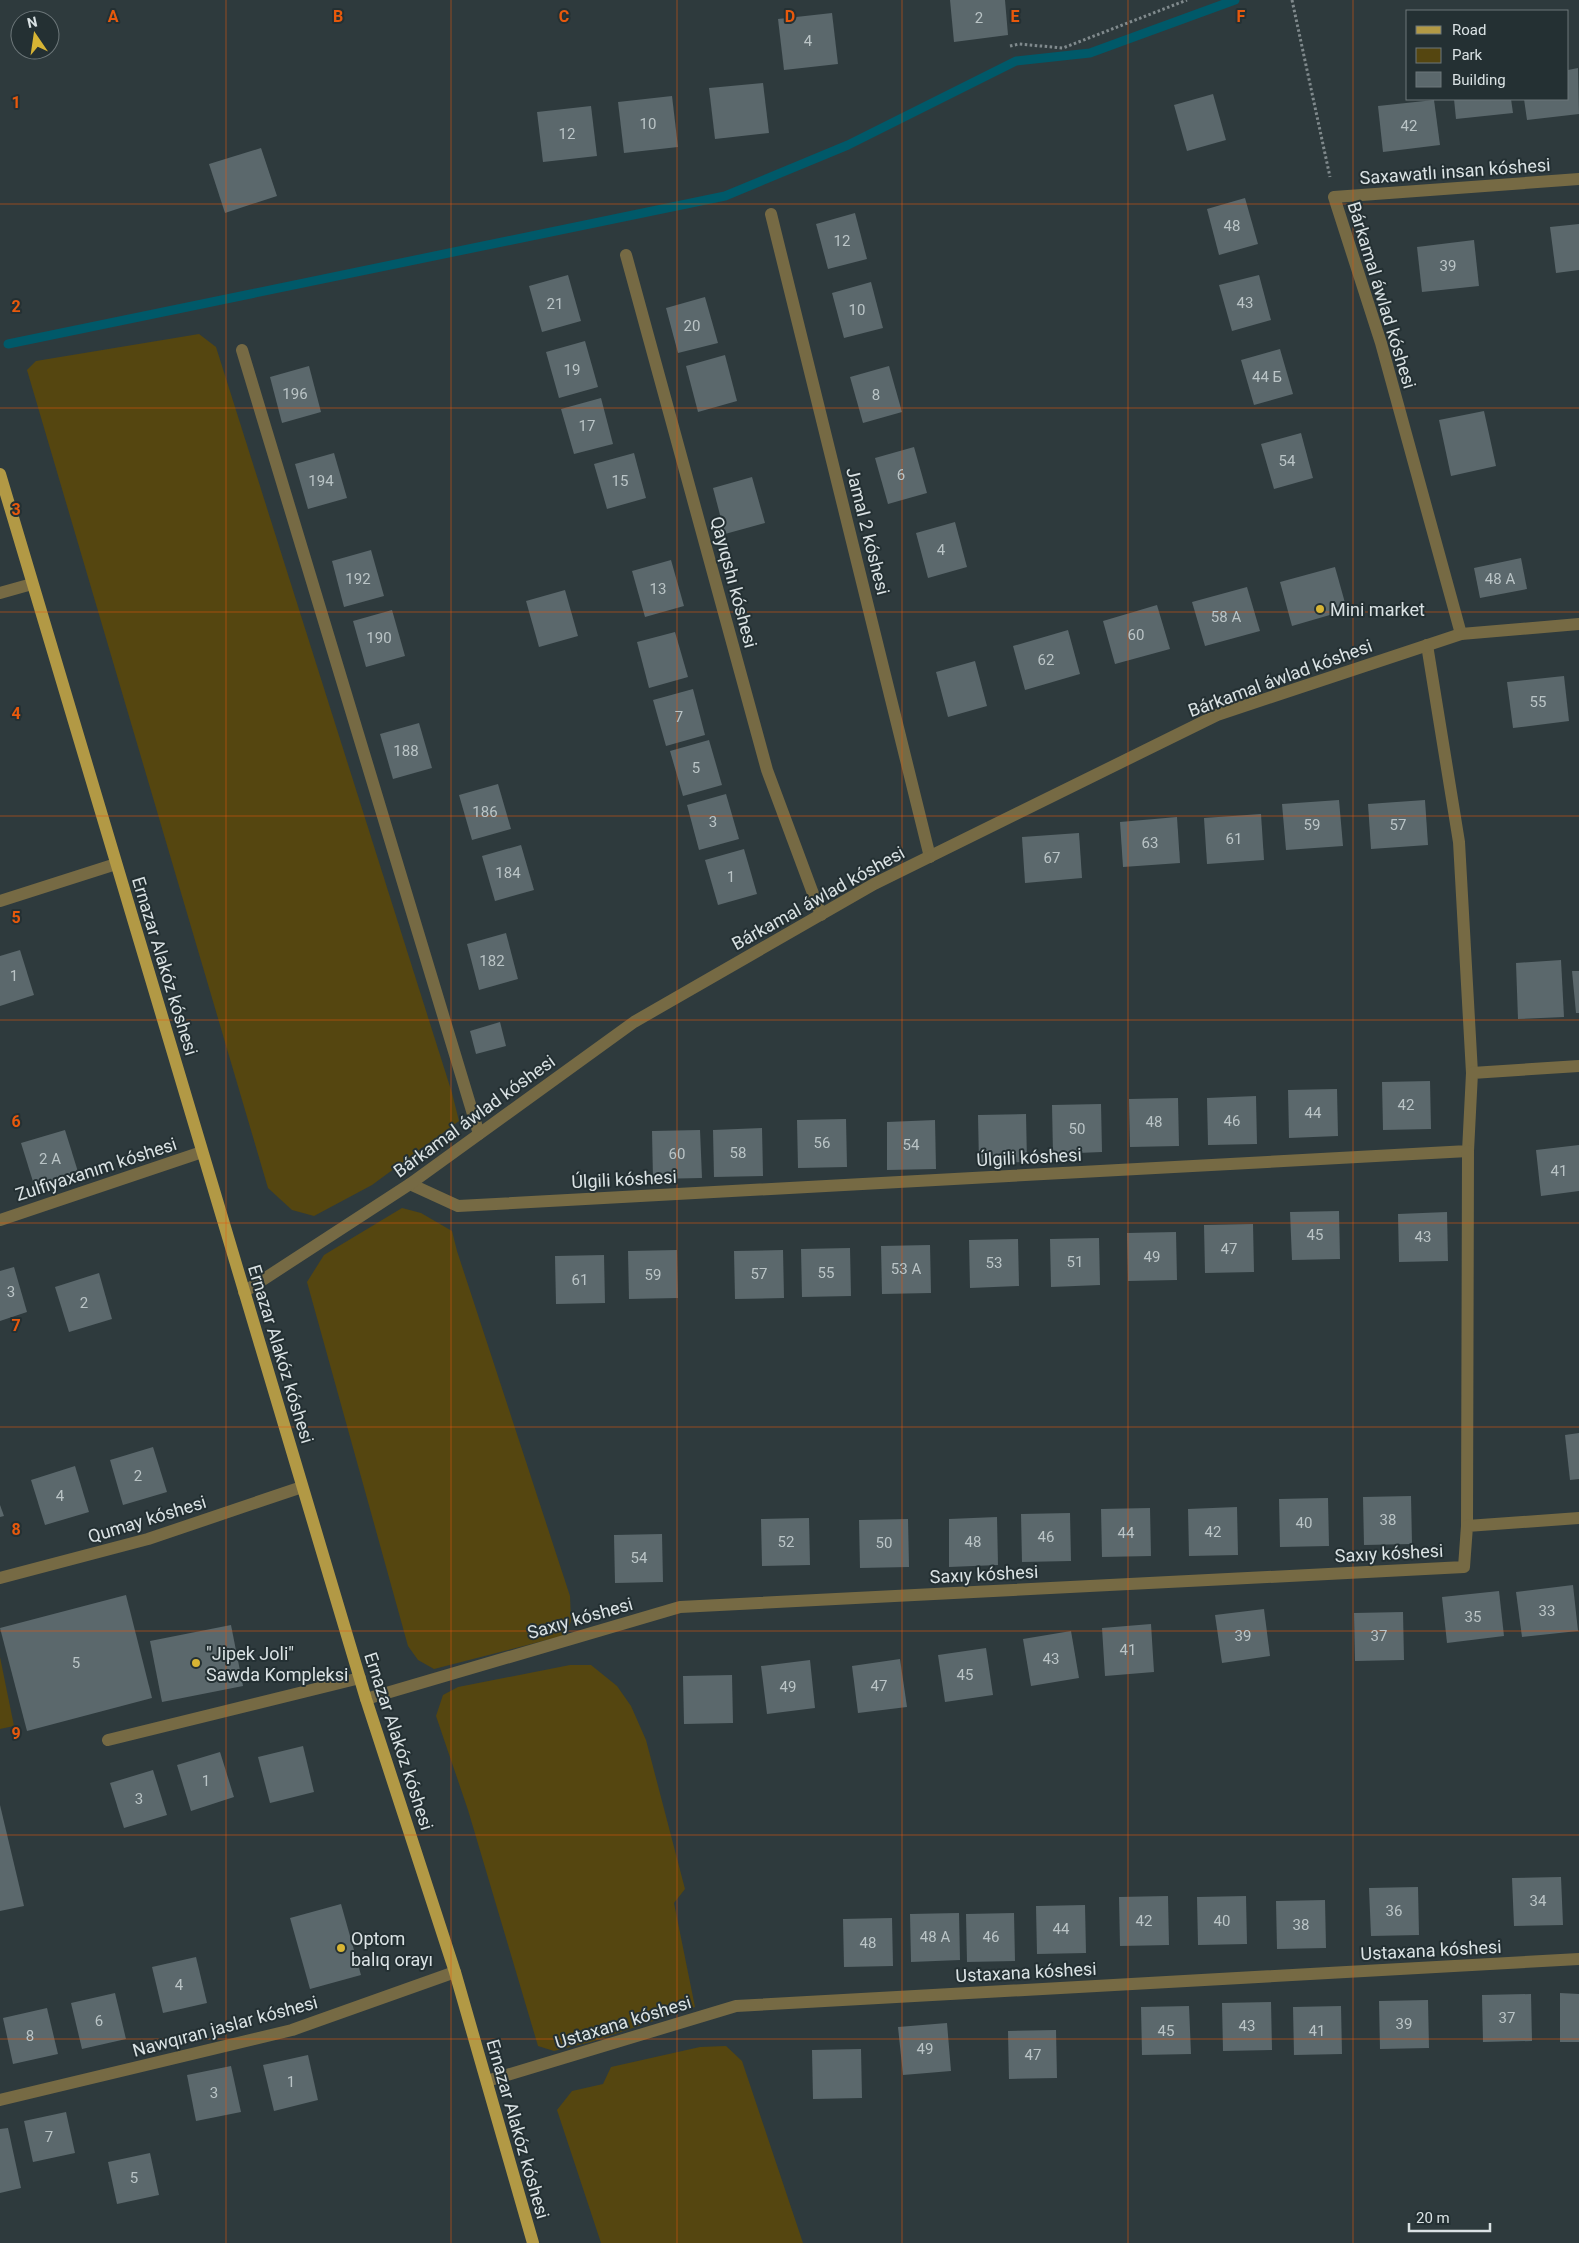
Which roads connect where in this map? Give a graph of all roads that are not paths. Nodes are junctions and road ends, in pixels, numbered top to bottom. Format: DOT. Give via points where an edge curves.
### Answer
graph roads {
  1 [pos="1579,179"];
  2 [pos="1334,197"];
  3 [pos="771,214"];
  4 [pos="626,255"];
  5 [pos="242,350"];
  6 [pos="0,474"];
  7 [pos="32,584"];
  8 [pos="0,593"];
  9 [pos="1579,624"];
  10 [pos="1461,634"];
  11 [pos="1427,645"];
  12 [pos="930,857"];
  13 [pos="116,864"];
  14 [pos="0,901"];
  15 [pos="821,914"];
  16 [pos="1579,1066"];
  17 [pos="1472,1073"];
  18 [pos="479,1134"];
  19 [pos="1468,1151"];
  20 [pos="202,1152"];
  21 [pos="410,1184"];
  22 [pos="0,1220"];
  23 [pos="244,1292"];
  24 [pos="302,1487"];
  25 [pos="1579,1518"];
  26 [pos="1466,1526"];
  27 [pos="0,1578"];
  28 [pos="360,1678"];
  29 [pos="366,1699"];
  30 [pos="108,1740"];
  31 [pos="1579,1960"];
  32 [pos="455,1972"];
  33 [pos="486,2081"];
  34 [pos="0,2100"];
  35 [pos="533,2243"];
  1 -- 2 [label="street, Saxawatlı insan kóshesi"];
  2 -- 10 [label="street, Bárkamal áwlad kóshesi" via="1381,343"];
  3 -- 12 [label="street, Jamal 2 kóshesi"];
  4 -- 15 [label="street, Qayıqshı kóshesi" via="767,770"];
  5 -- 18 [label="street"];
  6 -- 7 [label="main road, Ernazar Alakóz kóshesi"];
  7 -- 8 [label="street"];
  7 -- 13 [label="main road, Ernazar Alakóz kóshesi"];
  9 -- 10 [label="street, Bárkamal áwlad kóshesi"];
  10 -- 11 [label="street, Bárkamal áwlad kóshesi"];
  11 -- 12 [label="street, Bárkamal áwlad kóshesi" via="1216,716"];
  11 -- 17 [label="street" via="1459,842"];
  12 -- 15 [label="street, Bárkamal áwlad kóshesi"];
  13 -- 14 [label="street"];
  13 -- 20 [label="main road, Ernazar Alakóz kóshesi"];
  15 -- 18 [label="street, Bárkamal áwlad kóshesi" via="634,1022"];
  16 -- 17 [label="street"];
  17 -- 19 [label="street"];
  18 -- 21 [label="street, Bárkamal áwlad kóshesi"];
  19 -- 21 [label="street, Úlgili kóshesi" via="458,1206"];
  19 -- 26 [label="street"];
  20 -- 22 [label="street, Zulfiyaxanım kóshesi"];
  20 -- 23 [label="main road, Ernazar Alakóz kóshesi"];
  21 -- 23 [label="street, Bárkamal áwlad kóshesi"];
  23 -- 24 [label="main road, Ernazar Alakóz kóshesi"];
  24 -- 27 [label="street, Qumay kóshesi" via="148,1539"];
  24 -- 28 [label="main road, Ernazar Alakóz kóshesi"];
  25 -- 26 [label="street"];
  26 -- 29 [label="street, Saxıy kóshesi" via="1464,1566 680,1607"];
  28 -- 29 [label="main road, Ernazar Alakóz kóshesi"];
  28 -- 30 [label="street"];
  29 -- 32 [label="main road, Ernazar Alakóz kóshesi"];
  31 -- 33 [label="street, Ustaxana kóshesi" via="736,2006"];
  32 -- 33 [label="main road, Ernazar Alakóz kóshesi"];
  32 -- 34 [label="street, Nawqıran jaslar kóshesi" via="292,2030"];
  33 -- 35 [label="main road, Ernazar Alakóz kóshesi"];
}
